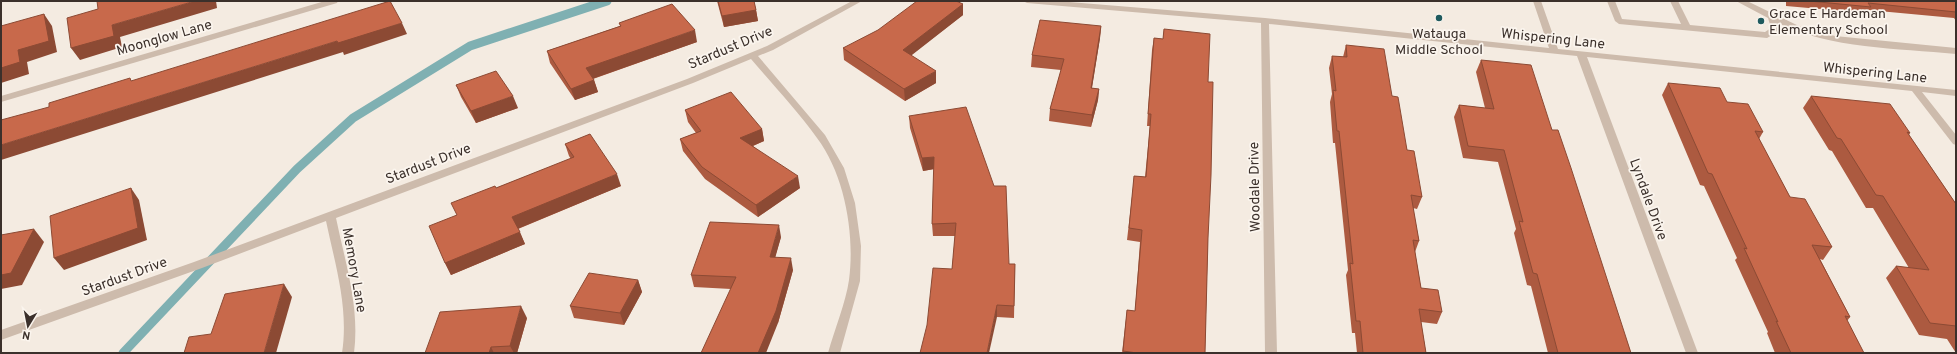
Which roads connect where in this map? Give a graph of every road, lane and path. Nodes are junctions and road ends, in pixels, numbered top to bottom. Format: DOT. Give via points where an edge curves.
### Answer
graph roads {
  1 [pos="334,1"];
  2 [pos="858,1"];
  3 [pos="1027,1"];
  4 [pos="1537,1"];
  5 [pos="1610,1"];
  6 [pos="1674,1"];
  7 [pos="1740,1"];
  8 [pos="1770,16"];
  9 [pos="1264,21"];
  10 [pos="1687,27"];
  11 [pos="1554,51"];
  12 [pos="1956,51"];
  13 [pos="1581,54"];
  14 [pos="752,55"];
  15 [pos="1915,89"];
  16 [pos="1956,93"];
  17 [pos="1,99"];
  18 [pos="1956,142"];
  19 [pos="330,216"];
  20 [pos="1,336"];
  21 [pos="348,353"];
  22 [pos="834,353"];
  23 [pos="1272,353"];
  24 [pos="1692,353"];
  1 -- 17 [label="street, Moonglow Lane"];
  2 -- 14 [label="street, Stardust Drive"];
  3 -- 9 [label="street, Whispering Lane"];
  4 -- 11 [label="street"];
  5 -- 10 [label="street" via="1619,20"];
  6 -- 10 [label="street"];
  7 -- 8 [label="street"];
  8 -- 10 [label="street" via="1776,29 1766,35"];
  8 -- 12 [label="street" via="1798,29 1836,39"];
  9 -- 11 [label="street, Whispering Lane"];
  9 -- 23 [label="street, Woodale Drive"];
  11 -- 13 [label="street, Whispering Lane"];
  13 -- 15 [label="street, Whispering Lane"];
  13 -- 24 [label="street, Lyndale Drive"];
  14 -- 19 [label="street, Stardust Drive" via="682,84"];
  14 -- 22 [label="street" via="822,137 840,168 850,203 856,246 854,281"];
  15 -- 16 [label="street, Whispering Lane"];
  15 -- 18 [label="street"];
  19 -- 20 [label="street, Stardust Drive"];
  19 -- 21 [label="street, Memory Lane" via="348,300"];
}
